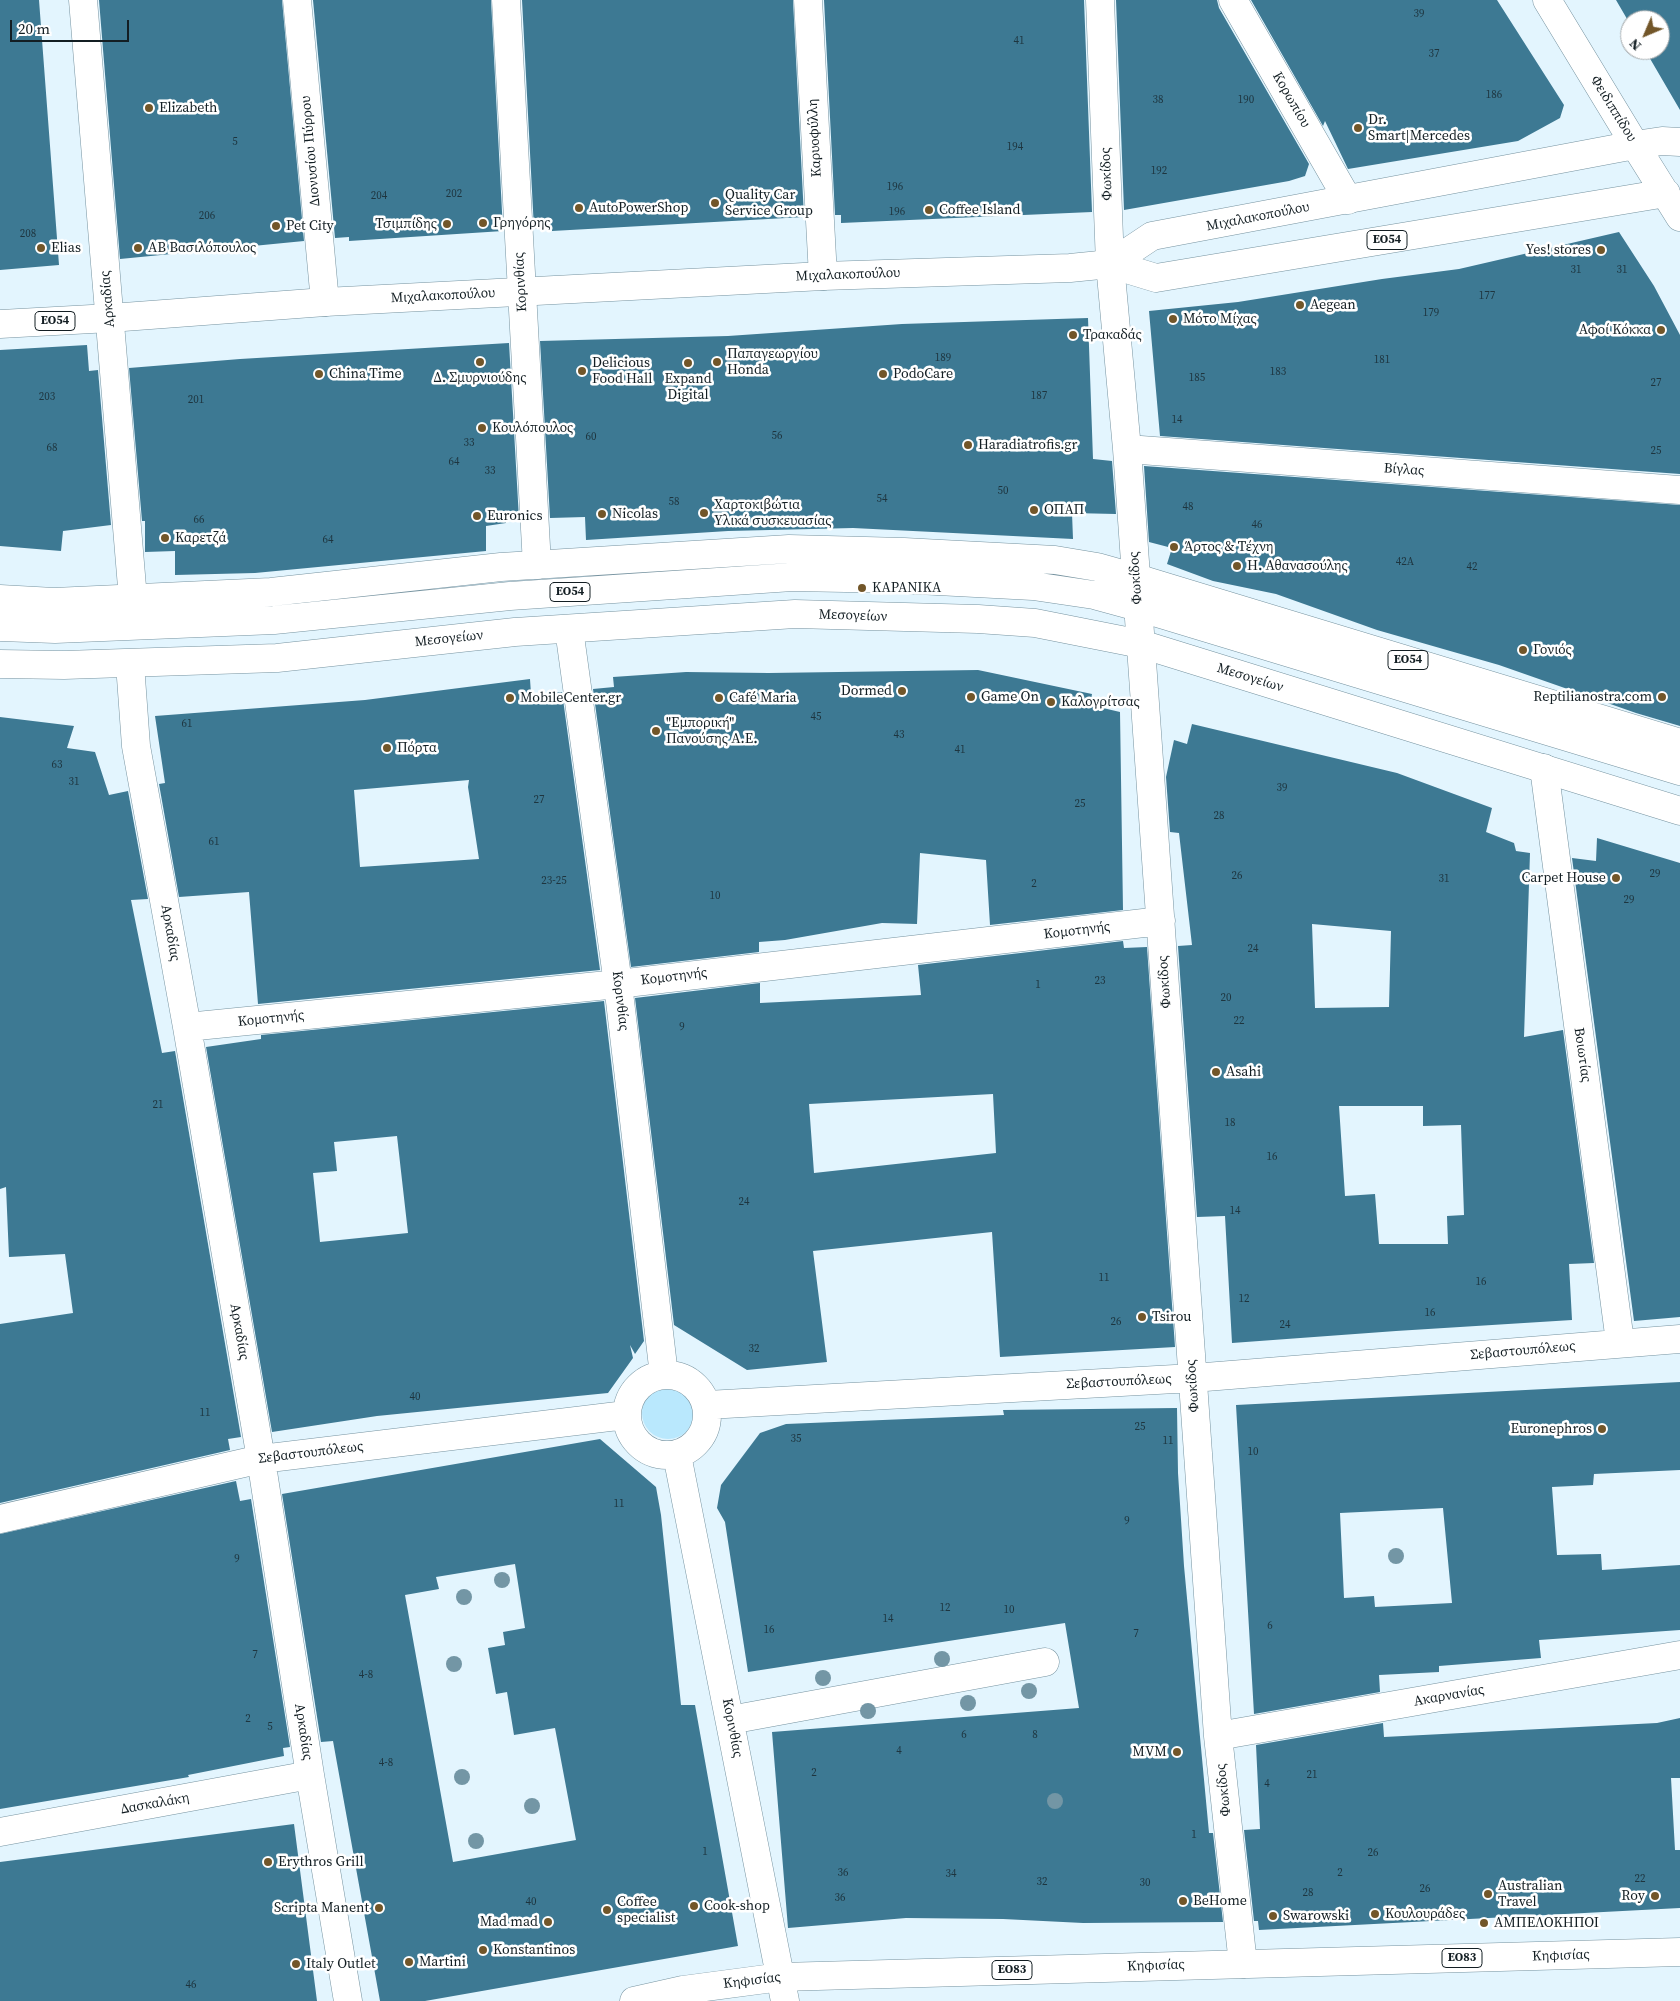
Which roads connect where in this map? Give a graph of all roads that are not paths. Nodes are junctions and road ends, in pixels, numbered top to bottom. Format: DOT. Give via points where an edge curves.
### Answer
graph roads {
  1 [pos="83,0"];
  2 [pos="297,0"];
  3 [pos="506,0"];
  4 [pos="808,0"];
  5 [pos="1100,0"];
  6 [pos="1233,0"];
  7 [pos="1547,0"];
  8 [pos="1680,142"];
  9 [pos="1635,145"];
  10 [pos="1666,193"];
  11 [pos="1348,200"];
  12 [pos="1680,216"];
  13 [pos="1110,264"];
  14 [pos="823,276"];
  15 [pos="522,292"];
  16 [pos="325,302"];
  17 [pos="110,318"];
  18 [pos="0,324"];
  19 [pos="1127,449"];
  20 [pos="1680,490"];
  21 [pos="537,565"];
  22 [pos="1136,578"];
  23 [pos="133,598"];
  24 [pos="0,599"];
  25 [pos="1138,607"];
  26 [pos="0,627"];
  27 [pos="569,628"];
  28 [pos="1141,644"];
  29 [pos="0,664"];
  30 [pos="130,664"];
  31 [pos="1680,743"];
  32 [pos="1544,768"];
  33 [pos="1680,771"];
  34 [pos="1680,811"];
  35 [pos="1161,921"];
  36 [pos="618,984"];
  37 [pos="187,1027"];
  38 [pos="1680,1339"];
  39 [pos="1620,1342"];
  40 [pos="664,1375"];
  41 [pos="1193,1378"];
  42 [pos="707,1405"];
  43 [pos="626,1415"];
  44 [pos="677,1455"];
  45 [pos="261,1459"];
  46 [pos="0,1519"];
  47 [pos="1680,1655"];
  48 [pos="1045,1662"];
  49 [pos="730,1720"];
  50 [pos="1218,1736"];
  51 [pos="310,1775"];
  52 [pos="0,1832"];
  53 [pos="1680,1952"];
  54 [pos="1243,1964"];
  55 [pos="783,1989"];
  56 [pos="348,2001"];
  57 [pos="634,2001"];
  1 -- 17 [label="street, Αρκαδίας"];
  2 -- 16 [label="street, Διονυσίου Πύρρου"];
  3 -- 15 [label="street, Κορινθίας"];
  4 -- 14 [label="street, Καρυοφύλλη"];
  5 -- 13 [label="street, Φωκίδος"];
  6 -- 11 [label="street, Κορωπίου"];
  7 -- 9 [label="street, Φειδιππίδου"];
  8 -- 9 [label="street, Μιχαλακοπούλου"];
  9 -- 10 [label="street, Φειδιππίδου"];
  9 -- 11 [label="street, Μιχαλακοπούλου / ΕΟ54"];
  10 -- 12 [label="street, Φειδιππίδου"];
  10 -- 13 [label="street, ΕΟ54" via="1156,278"];
  11 -- 13 [label="street, Μιχαλακοπούλου / ΕΟ54" via="1152,236"];
  13 -- 14 [label="street, Μιχαλακοπούλου / ΕΟ54"];
  13 -- 19 [label="street, Φωκίδος"];
  14 -- 15 [label="street, Μιχαλακοπούλου / ΕΟ54"];
  15 -- 16 [label="street, Μιχαλακοπούλου / ΕΟ54"];
  15 -- 21 [label="street, Κορινθίας"];
  16 -- 17 [label="street, Μιχαλακοπούλου / ΕΟ54"];
  17 -- 18 [label="street, Μιχαλακοπούλου / ΕΟ54"];
  17 -- 23 [label="street, Αρκαδίας"];
  19 -- 20 [label="street, Βίγλας"];
  19 -- 22 [label="street, Φωκίδος"];
  21 -- 22 [label="street, ΕΟ54" via="789,548 1055,560"];
  21 -- 23 [label="street, ΕΟ54" via="271,592"];
  22 -- 25 [label="street, Φωκίδος"];
  22 -- 31 [label="street, ΕΟ54"];
  23 -- 24 [label="street, ΕΟ54" via="54,602"];
  25 -- 26 [label="street, ΕΟ54" via="1094,595 1033,586 792,577 510,596 274,620 55,630"];
  25 -- 28 [label="street, Φωκίδος"];
  25 -- 33 [label="street, ΕΟ54"];
  27 -- 28 [label="street, Μεσογείων" via="795,614 978,619 1035,623"];
  27 -- 30 [label="street, Μεσογείων" via="277,658"];
  27 -- 36 [label="street, Κορινθίας"];
  28 -- 32 [label="street, Μεσογείων"];
  28 -- 35 [label="street, Φωκίδος"];
  29 -- 30 [label="street, Μεσογείων"];
  30 -- 37 [label="street, Αρκαδίας" via="136,746"];
  32 -- 34 [label="street, Μεσογείων"];
  32 -- 39 [label="street, Βοιωτίας"];
  35 -- 36 [label="street, Κομοτηνής"];
  35 -- 41 [label="street, Φωκίδος"];
  36 -- 37 [label="street, Κομοτηνής"];
  36 -- 40 [label="street, Κορινθίας"];
  37 -- 45 [label="street, Αρκαδίας"];
  38 -- 39 [label="street, Σεβαστουπόλεως"];
  39 -- 41 [label="street, Σεβαστουπόλεως"];
  40 -- 42 [label="street" via="678,1376 691,1382"];
  40 -- 43 [label="street" via="650,1378 638,1387 629,1399"];
  41 -- 42 [label="street, Σεβαστουπόλεως"];
  41 -- 50 [label="street, Φωκίδος"];
  42 -- 44 [label="street" via="708,1418 698,1442"];
  43 -- 44 [label="street" via="630,1433 642,1447 658,1455"];
  43 -- 45 [label="street, Σεβαστουπόλεως"];
  44 -- 49 [label="street, Κορινθίας"];
  45 -- 46 [label="street, Σεβαστουπόλεως"];
  45 -- 51 [label="street, Αρκαδίας"];
  47 -- 50 [label="street, Ακαρνανίας"];
  48 -- 49 [label="street"];
  49 -- 55 [label="street, Κορινθίας"];
  50 -- 54 [label="street, Φωκίδος"];
  51 -- 52 [label="street, Δασκαλάκη"];
  51 -- 56 [label="street, Αρκαδίας"];
  53 -- 54 [label="street, Κηφισίας / ΕΟ83"];
  54 -- 55 [label="street, Κηφισίας / ΕΟ83"];
  55 -- 57 [label="street, Κηφισίας / ΕΟ83" via="683,1990"];
}
